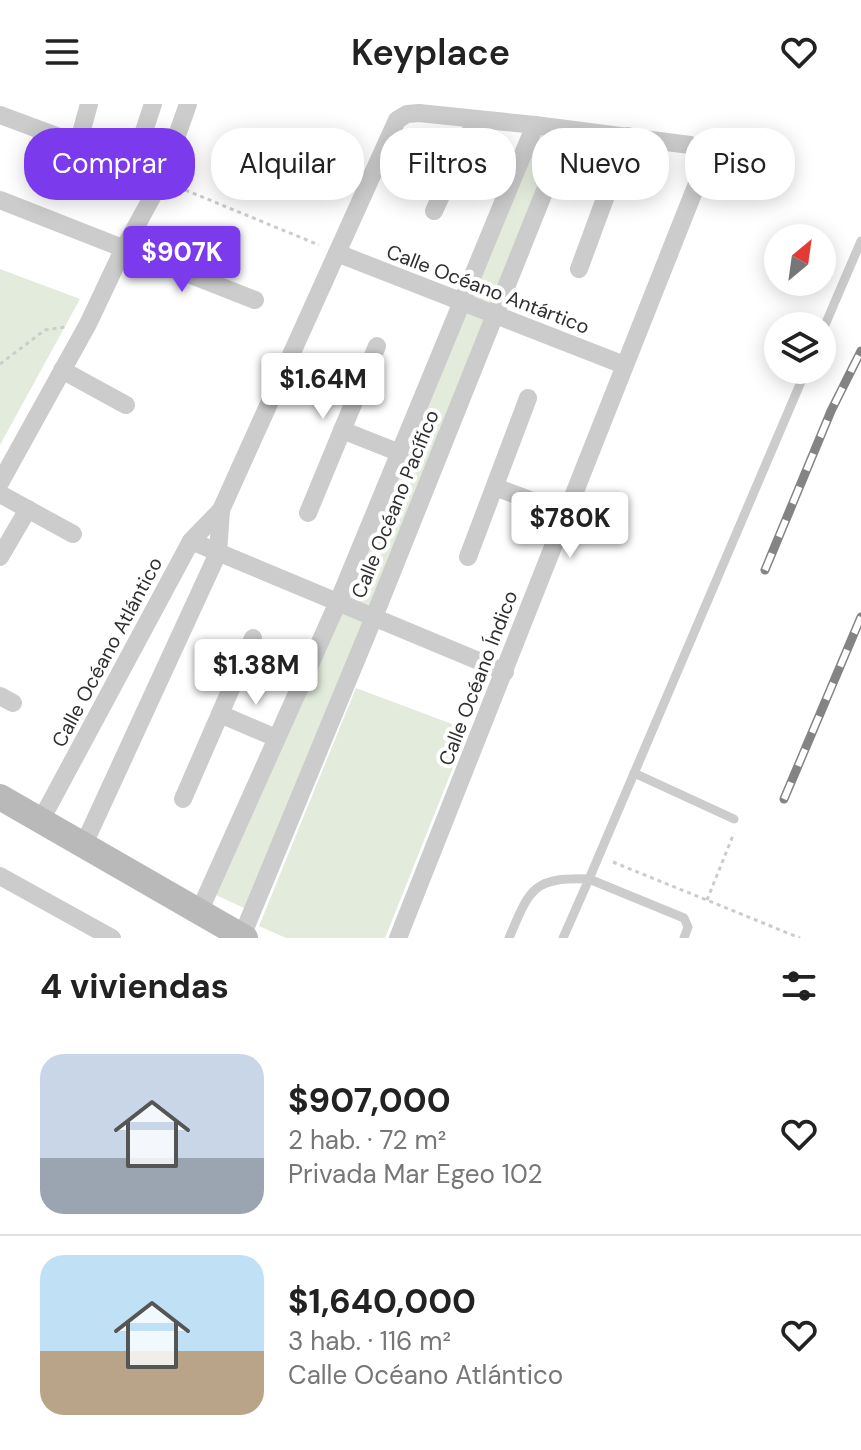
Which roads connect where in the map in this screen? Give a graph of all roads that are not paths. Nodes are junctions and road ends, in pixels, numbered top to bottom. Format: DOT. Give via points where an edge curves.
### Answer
graph roads {
  1 [pos="153,104"];
  2 [pos="188,104"];
  3 [pos="0,115"];
  4 [pos="476,119"];
  5 [pos="535,125"];
  6 [pos="35,128"];
  7 [pos="145,128"];
  8 [pos="180,128"];
  9 [pos="555,128"];
  10 [pos="669,142"];
  11 [pos="0,200"];
  12 [pos="151,200"];
  13 [pos="541,200"];
  14 [pos="604,200"];
  15 [pos="434,211"];
  16 [pos="861,241"];
  17 [pos="123,250"];
  18 [pos="337,253"];
  19 [pos="579,269"];
  20 [pos="255,300"];
  21 [pos="462,303"];
  22 [pos="831,312"];
  23 [pos="494,315"];
  24 [pos="377,346"];
  25 [pos="624,365"];
  26 [pos="62,370"];
  27 [pos="800,384"];
  28 [pos="528,398"];
  29 [pos="126,405"];
  30 [pos="342,430"];
  31 [pos="400,453"];
  32 [pos="0,483"];
  33 [pos="495,487"];
  34 [pos="0,494"];
  35 [pos="28,509"];
  36 [pos="221,510"];
  37 [pos="308,513"];
  38 [pos="565,513"];
  39 [pos="73,534"];
  40 [pos="191,541"];
  41 [pos="218,553"];
  42 [pos="0,557"];
  43 [pos="468,557"];
  44 [pos="338,602"];
  45 [pos="374,617"];
  46 [pos="253,638"];
  47 [pos="505,672"];
  48 [pos="220,714"];
  49 [pos="276,738"];
  50 [pos="634,773"];
  51 [pos="0,797"];
  52 [pos="183,799"];
  53 [pos="734,819"];
  54 [pos="41,820"];
  55 [pos="84,844"];
  56 [pos="589,879"];
  57 [pos="2,882"];
  58 [pos="199,912"];
  59 [pos="244,937"];
  60 [pos="112,938"];
  61 [pos="398,938"];
  62 [pos="509,938"];
  63 [pos="563,938"];
  64 [pos="684,938"];
  1 -- 7 [label="street"];
  2 -- 8 [label="street"];
  3 -- 6 [label="street"];
  4 -- 5 [label="street"];
  4 -- 15 [label="street"];
  4 -- 18 [label="street, Calle Océano Atlántico" via="419,113 397,120"];
  5 -- 9 [label="street"];
  5 -- 21 [label="street, Calle Océano Pacífico"];
  10 -- 25 [label="street, Calle Océano Índico" via="690,145 702,154 704,166"];
  11 -- 17 [label="street"];
  12 -- 17 [label="street"];
  13 -- 23 [label="street, Calle Océano Pacífico"];
  14 -- 19 [label="street"];
  16 -- 22 [label="lane"];
  17 -- 20 [label="street"];
  17 -- 26 [label="street"];
  18 -- 21 [label="street, Calle Océano Antártico"];
  18 -- 36 [label="street, Calle Océano Atlántico"];
  21 -- 23 [label="street, Calle Océano Antártico"];
  21 -- 31 [label="street, Calle Océano Pacífico"];
  23 -- 25 [label="street, Calle Océano Antártico"];
  23 -- 45 [label="street, Calle Océano Pacífico"];
  24 -- 30 [label="street"];
  25 -- 38 [label="street, Calle Océano Índico"];
  26 -- 29 [label="street"];
  26 -- 32 [label="street"];
  27 -- 50 [label="lane"];
  28 -- 33 [label="street"];
  30 -- 31 [label="street"];
  30 -- 37 [label="street"];
  31 -- 44 [label="street, Calle Océano Pacífico"];
  33 -- 38 [label="street"];
  33 -- 43 [label="street"];
  34 -- 35 [label="street"];
  35 -- 39 [label="street"];
  35 -- 42 [label="street"];
  36 -- 40 [label="street, Calle Océano Atlántico"];
  36 -- 41 [label="street, Calle Océano Atlántico"];
  38 -- 47 [label="street, Calle Océano Índico"];
  40 -- 41 [label="street"];
  40 -- 54 [label="street, Calle Océano Atlántico"];
  41 -- 44 [label="street"];
  41 -- 55 [label="street, Calle Océano Atlántico"];
  44 -- 45 [label="street"];
  44 -- 49 [label="street, Calle Océano Pacífico"];
  45 -- 47 [label="street"];
  45 -- 59 [label="street, Calle Océano Pacífico"];
  46 -- 48 [label="street"];
  47 -- 61 [label="street, Calle Océano Índico"];
  48 -- 49 [label="street"];
  48 -- 52 [label="street"];
  49 -- 58 [label="street, Calle Océano Pacífico"];
  50 -- 53 [label="lane"];
  50 -- 56 [label="lane"];
  51 -- 54 [label="main road"];
  54 -- 55 [label="main road"];
  55 -- 58 [label="main road"];
  56 -- 62 [label="lane" via="566,878 534,888"];
  56 -- 63 [label="lane"];
  56 -- 64 [label="lane" via="684,918"];
  57 -- 60 [label="street"];
  58 -- 59 [label="main road"];
}
